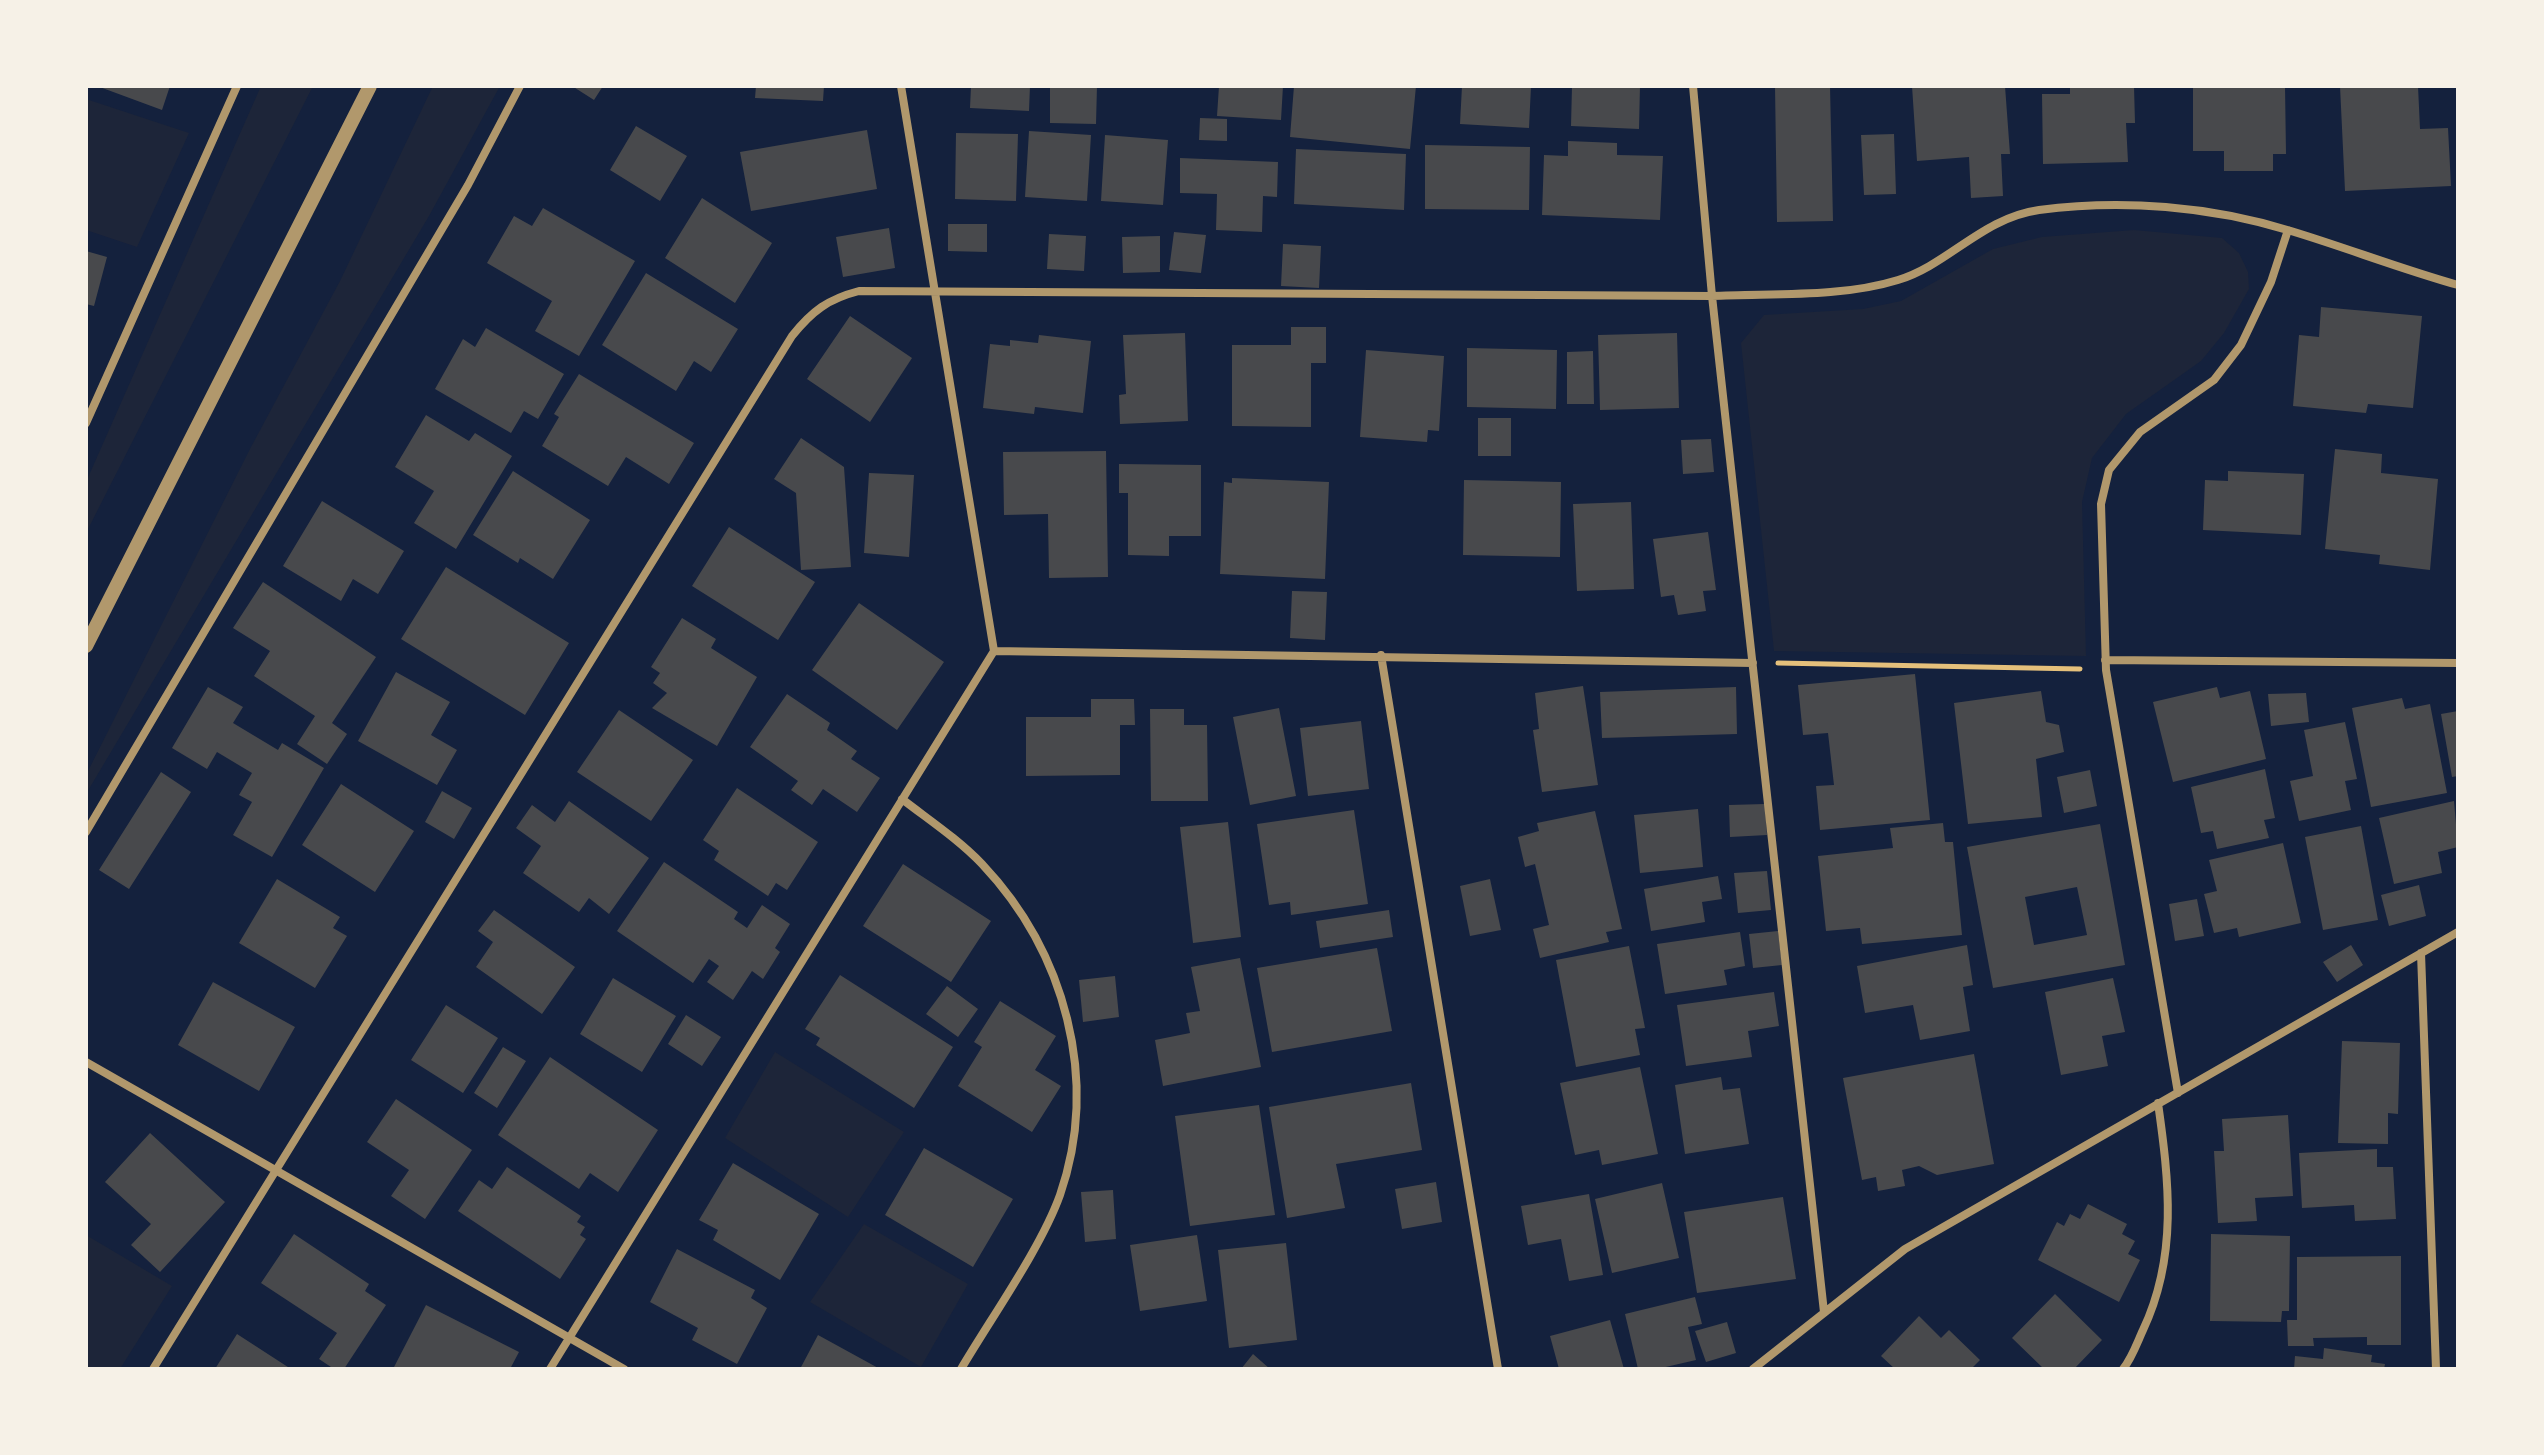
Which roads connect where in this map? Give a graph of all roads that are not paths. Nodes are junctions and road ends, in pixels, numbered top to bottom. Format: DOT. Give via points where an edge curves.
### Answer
graph roads {
  1 [pos="237,86"];
  2 [pos="370,86"];
  3 [pos="520,86"];
  4 [pos="901,86"];
  5 [pos="1693,86"];
  6 [pos="2288,230"];
  7 [pos="2458,285"];
  8 [pos="934,292"];
  9 [pos="1712,296"];
  10 [pos="86,423"];
  11 [pos="86,646"];
  12 [pos="994,651"];
  13 [pos="1381,655"];
  14 [pos="2105,660"];
  15 [pos="1753,663"];
  16 [pos="2458,663"];
  17 [pos="902,799"];
  18 [pos="86,832"];
  19 [pos="2458,932"];
  20 [pos="2421,953"];
  21 [pos="86,1062"];
  22 [pos="2178,1093"];
  23 [pos="2158,1103"];
  24 [pos="275,1171"];
  25 [pos="1824,1312"];
  26 [pos="569,1337"];
  27 [pos="153,1369"];
  28 [pos="550,1369"];
  29 [pos="624,1369"];
  30 [pos="961,1369"];
  31 [pos="1498,1369"];
  32 [pos="1753,1369"];
  33 [pos="2123,1369"];
  34 [pos="2436,1369"];
  1 -- 10 [label="street"];
  2 -- 11 [label="street"];
  3 -- 18 [label="street" via="468,185"];
  4 -- 8 [label="street"];
  5 -- 9 [label="street"];
  6 -- 7 [label="street"];
  6 -- 9 [label="street" via="2145,205 2036,211 1994,223 1901,279 1848,290"];
  6 -- 14 [label="street" via="2241,345 2214,380 2140,432 2109,470 2101,504"];
  8 -- 9 [label="street"];
  8 -- 12 [label="street"];
  8 -- 24 [label="street" via="859,291 831,298 792,336"];
  9 -- 15 [label="street"];
  12 -- 13 [label="street"];
  12 -- 17 [label="street"];
  13 -- 15 [label="street"];
  13 -- 31 [label="street"];
  14 -- 16 [label="street"];
  14 -- 22 [label="street"];
  15 -- 25 [label="street"];
  17 -- 26 [label="street"];
  17 -- 30 [label="street" via="980,863 1026,922 1058,989 1077,1060 1074,1131 1058,1199"];
  19 -- 20 [label="street"];
  20 -- 22 [label="street"];
  20 -- 34 [label="street"];
  21 -- 24 [label="street"];
  22 -- 23 [label="street"];
  23 -- 25 [label="street" via="1905,1249"];
  23 -- 33 [label="street" via="2169,1183 2169,1236 2154,1308"];
  24 -- 26 [label="street"];
  24 -- 27 [label="street"];
  25 -- 32 [label="street"];
  26 -- 28 [label="street"];
  26 -- 29 [label="street"];
}
